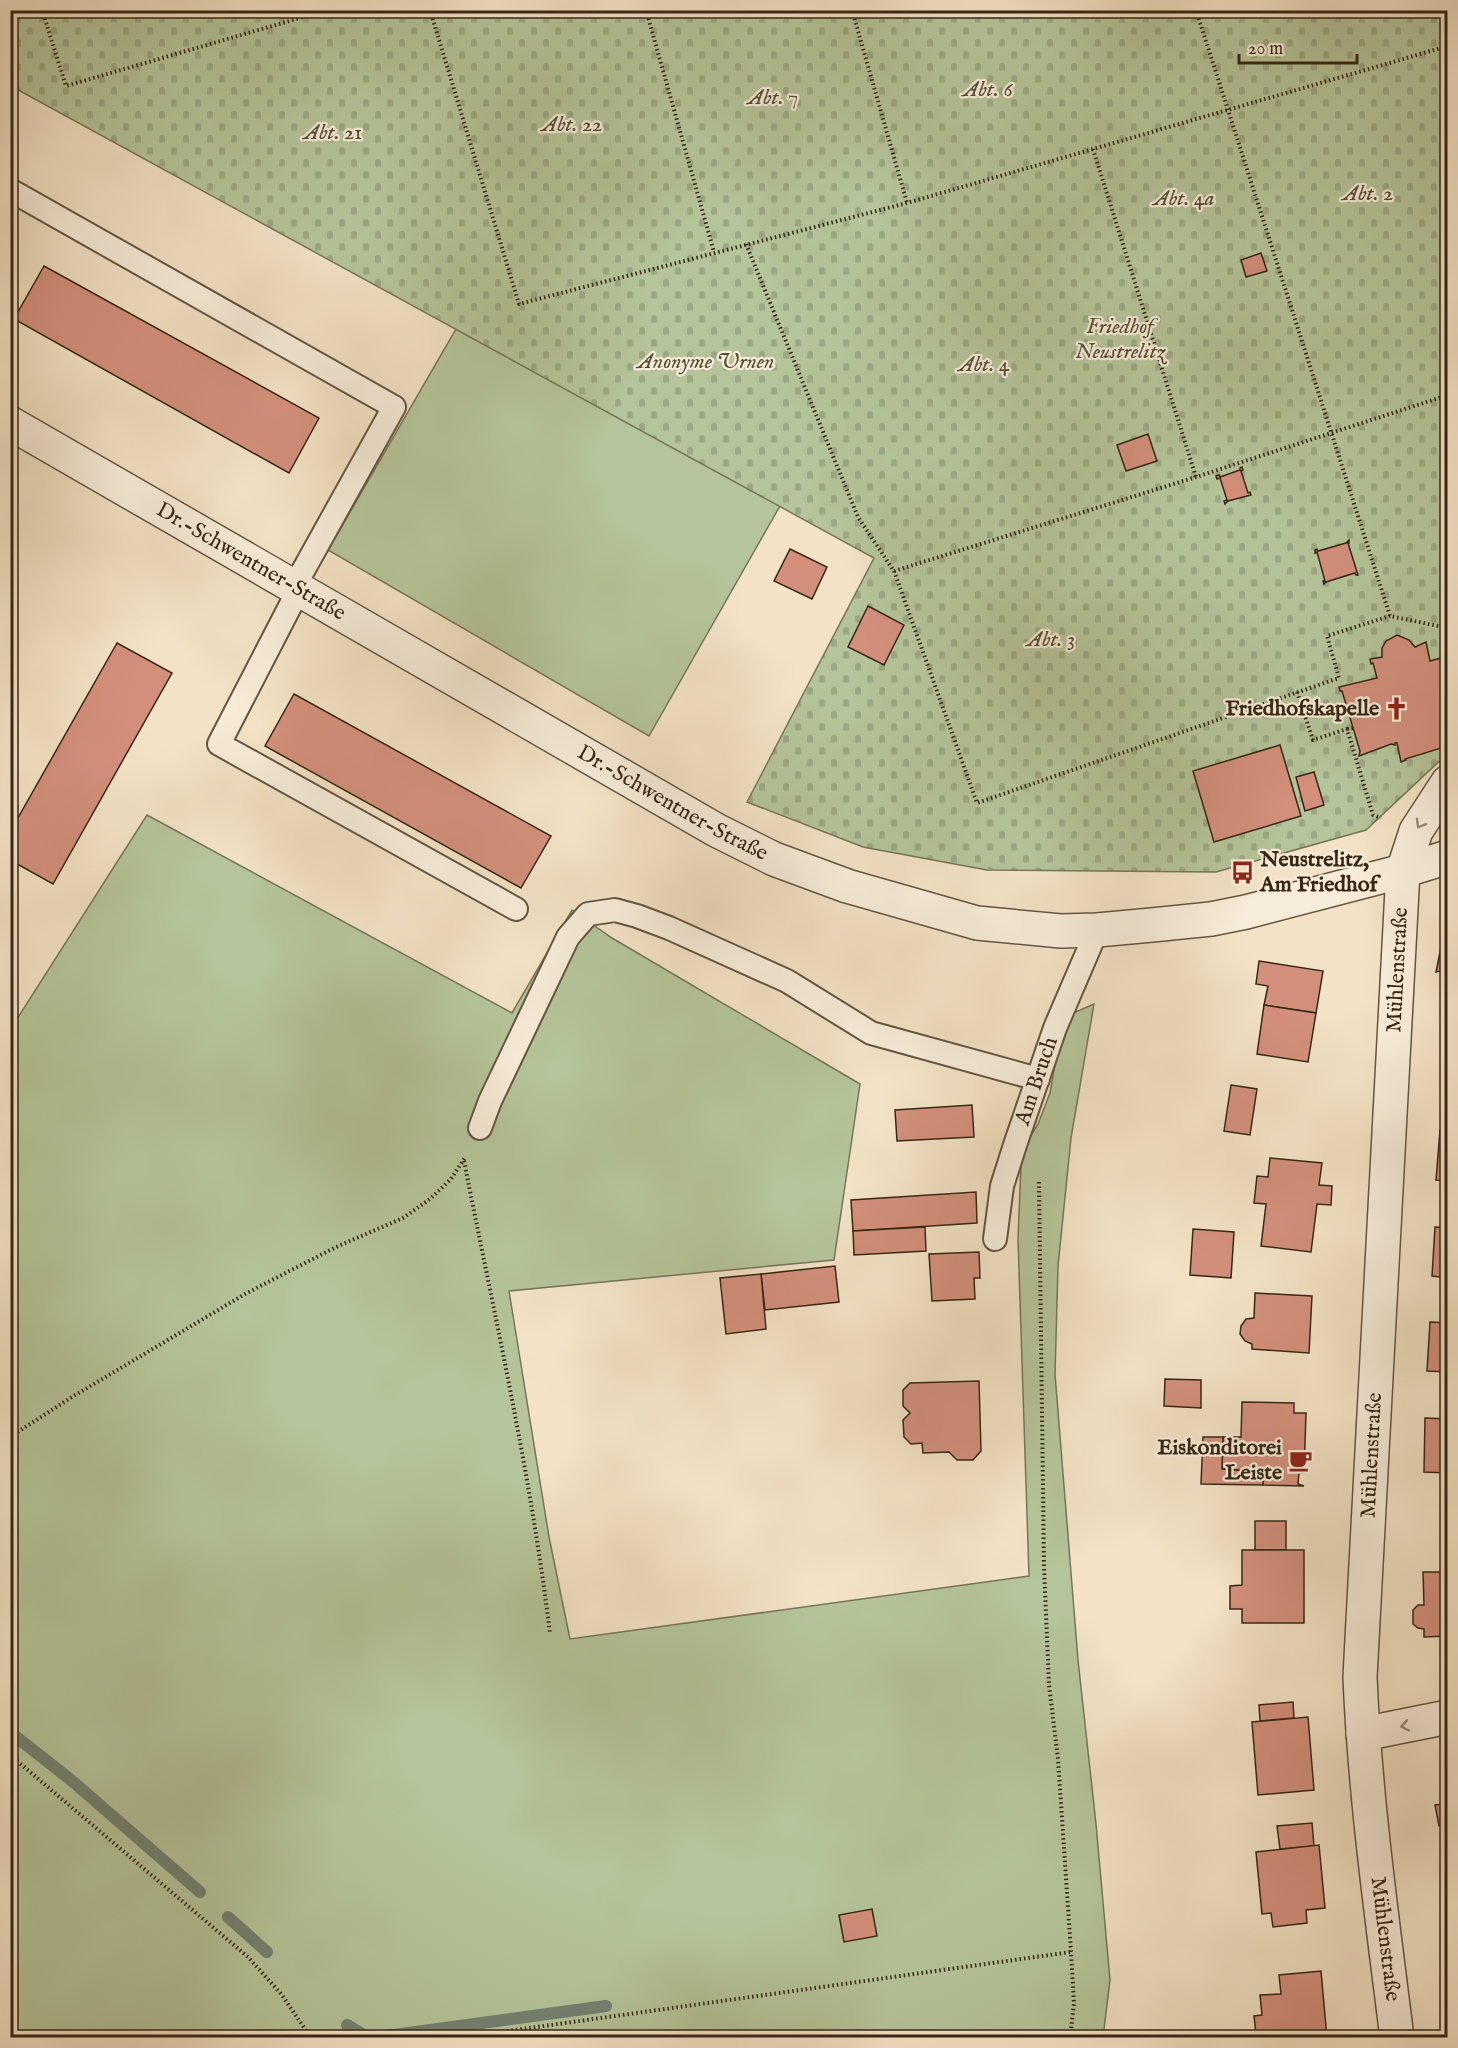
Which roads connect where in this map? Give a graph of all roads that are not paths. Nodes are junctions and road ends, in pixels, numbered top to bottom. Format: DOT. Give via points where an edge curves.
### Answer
graph roads {
  1 [pos="10,190"];
  2 [pos="10,423"];
  3 [pos="296,588"];
  4 [pos="1448,782"];
  5 [pos="1448,857"];
  6 [pos="1403,871"];
  7 [pos="516,909"];
  8 [pos="1097,930"];
  9 [pos="1038,1079"];
  10 [pos="480,1128"];
  11 [pos="995,1239"];
  12 [pos="1448,1717"];
  13 [pos="1363,1734"];
  14 [pos="1397,2037"];
  1 -- 3 [label="lane" via="394,407"];
  2 -- 3 [label="street, Dr.-Schwentner-Straße"];
  3 -- 7 [label="lane" via="219,744"];
  3 -- 8 [label="street, Dr.-Schwentner-Straße" via="716,830 774,859 847,886 977,923 1061,931"];
  4 -- 6 [label="street, one-way" via="1416,831"];
  5 -- 6 [label="street, Dr.-Schwentner-Straße"];
  6 -- 8 [label="street, Dr.-Schwentner-Straße" via="1211,919"];
  6 -- 13 [label="street, Mühlenstraße" via="1360,1677"];
  8 -- 9 [label="lane, Am Bruch"];
  9 -- 10 [label="lane" via="871,1032 786,981 669,928 615,910 588,914 568,937"];
  9 -- 11 [label="lane, Am Bruch" via="1002,1186"];
  12 -- 13 [label="street, one-way"];
  13 -- 14 [label="street, Mühlenstraße"];
}
